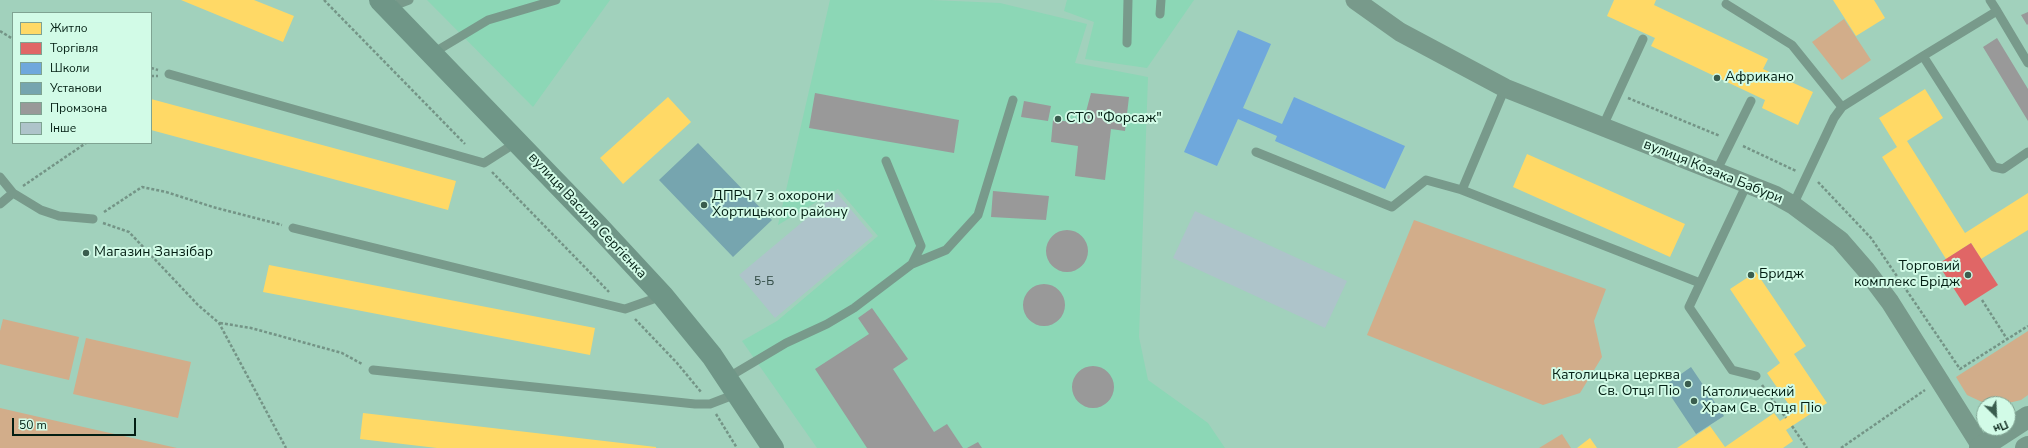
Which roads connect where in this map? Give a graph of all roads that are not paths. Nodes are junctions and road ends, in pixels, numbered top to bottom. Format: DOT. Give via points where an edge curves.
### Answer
graph roads {
  1 [pos="409,0"];
  2 [pos="556,0"];
  3 [pos="1128,0"];
  4 [pos="1161,0"];
  5 [pos="1355,0"];
  6 [pos="1990,0"];
  7 [pos="384,4"];
  8 [pos="1726,4"];
  9 [pos="1997,12"];
  10 [pos="1160,14"];
  11 [pos="1643,39"];
  12 [pos="1127,43"];
  13 [pos="433,54"];
  14 [pos="1923,56"];
  15 [pos="2028,63"];
  16 [pos="169,74"];
  17 [pos="1504,88"];
  18 [pos="1013,100"];
  19 [pos="1751,101"];
  20 [pos="1842,107"];
  21 [pos="1602,128"];
  22 [pos="516,142"];
  23 [pos="1256,152"];
  24 [pos="2028,152"];
  25 [pos="886,161"];
  26 [pos="1716,172"];
  27 [pos="0,177"];
  28 [pos="1747,184"];
  29 [pos="1462,190"];
  30 [pos="13,193"];
  31 [pos="0,204"];
  32 [pos="1793,205"];
  33 [pos="93,219"];
  34 [pos="293,228"];
  35 [pos="912,264"];
  36 [pos="1700,283"];
  37 [pos="662,296"];
  38 [pos="373,370"];
  39 [pos="1756,376"];
  40 [pos="731,386"];
  41 [pos="2028,417"];
  42 [pos="773,448"];
  43 [pos="1981,448"];
  1 -- 7 [label="lane"];
  2 -- 13 [label="lane" via="488,20"];
  3 -- 12 [label="lane"];
  4 -- 10 [label="lane"];
  5 -- 17 [label="street, вулиця Козака Бабури" via="1400,32"];
  6 -- 9 [label="lane"];
  7 -- 13 [label="main road, вулиця Василя Сергієнка"];
  8 -- 20 [label="lane" via="1792,45"];
  9 -- 14 [label="lane"];
  9 -- 15 [label="lane"];
  11 -- 21 [label="lane"];
  13 -- 22 [label="main road, вулиця Василя Сергієнка"];
  14 -- 20 [label="lane"];
  14 -- 24 [label="lane" via="1994,167 2003,169"];
  16 -- 22 [label="lane" via="484,163"];
  17 -- 21 [label="street, вулиця Козака Бабури"];
  17 -- 29 [label="lane"];
  18 -- 35 [label="lane" via="978,215 946,250"];
  19 -- 26 [label="lane"];
  20 -- 32 [label="lane" via="1834,118"];
  21 -- 26 [label="street, вулиця Козака Бабури"];
  22 -- 37 [label="main road, вулиця Василя Сергієнка"];
  23 -- 29 [label="lane" via="1392,207 1426,180"];
  25 -- 35 [label="lane" via="921,246"];
  26 -- 28 [label="street, вулиця Козака Бабури"];
  27 -- 30 [label="lane"];
  28 -- 32 [label="street, вулиця Козака Бабури"];
  28 -- 36 [label="lane"];
  29 -- 36 [label="lane"];
  30 -- 31 [label="lane"];
  30 -- 33 [label="lane" via="40,210 59,216"];
  32 -- 43 [label="street, вулиця Козака Бабури" via="1840,240 1866,270 1890,302"];
  34 -- 37 [label="lane" via="625,308"];
  35 -- 40 [label="lane" via="854,308 786,344"];
  36 -- 39 [label="lane" via="1689,307 1732,370"];
  37 -- 40 [label="main road, вулиця Василя Сергієнка" via="712,356"];
  38 -- 40 [label="lane" via="695,404 710,404"];
  40 -- 42 [label="main road, вулиця Василя Сергієнка"];
  41 -- 43 [label="street"];
}
